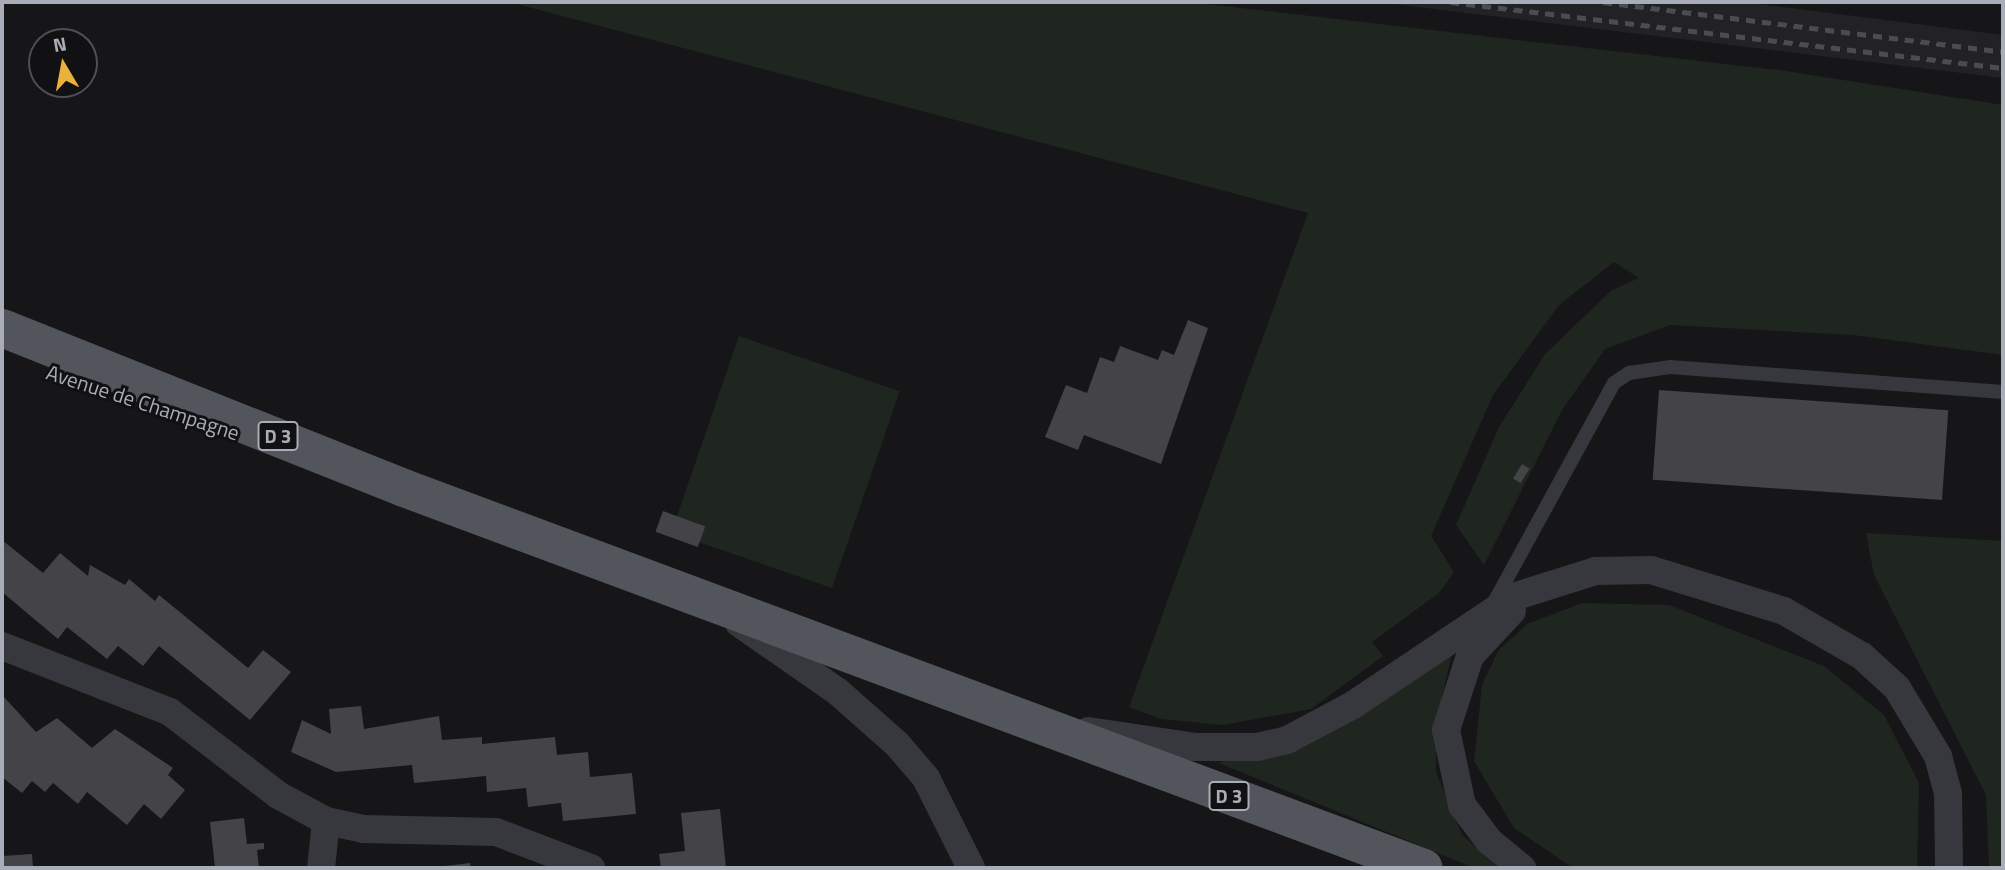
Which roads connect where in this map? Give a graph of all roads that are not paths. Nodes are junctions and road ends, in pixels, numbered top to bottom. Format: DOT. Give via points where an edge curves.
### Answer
graph roads {
  1 [pos="2,328"];
  2 [pos="2,356"];
  3 [pos="2003,392"];
  4 [pos="404,488"];
  5 [pos="1560,579"];
  6 [pos="708,601"];
  7 [pos="1490,610"];
  8 [pos="2,646"];
  9 [pos="1034,723"];
  10 [pos="326,821"];
  11 [pos="321,868"];
  12 [pos="591,868"];
  13 [pos="971,868"];
  14 [pos="1424,868"];
  15 [pos="1522,868"];
  16 [pos="1950,868"];
  1 -- 4 [label="main road, D 3"];
  2 -- 4 [label="main road, Avenue de Champagne / D 3"];
  3 -- 7 [label="lane" via="1670,367 1629,373 1614,383"];
  4 -- 6 [label="main road, D 3"];
  5 -- 7 [label="street"];
  5 -- 15 [label="street" via="1517,607 1470,656 1448,720 1449,761 1462,805 1489,842"];
  5 -- 16 [label="street" via="1625,567 1680,576 1784,611 1862,656 1897,688 1938,756 1948,793"];
  6 -- 9 [label="main road, D 3"];
  6 -- 13 [label="street" via="837,691 897,744 926,778"];
  7 -- 9 [label="street" via="1353,705 1287,740 1257,747 1195,747"];
  8 -- 10 [label="street" via="170,712 278,795"];
  9 -- 14 [label="main road, D 3"];
  10 -- 11 [label="street"];
  10 -- 12 [label="street" via="363,829 496,832"];
}
